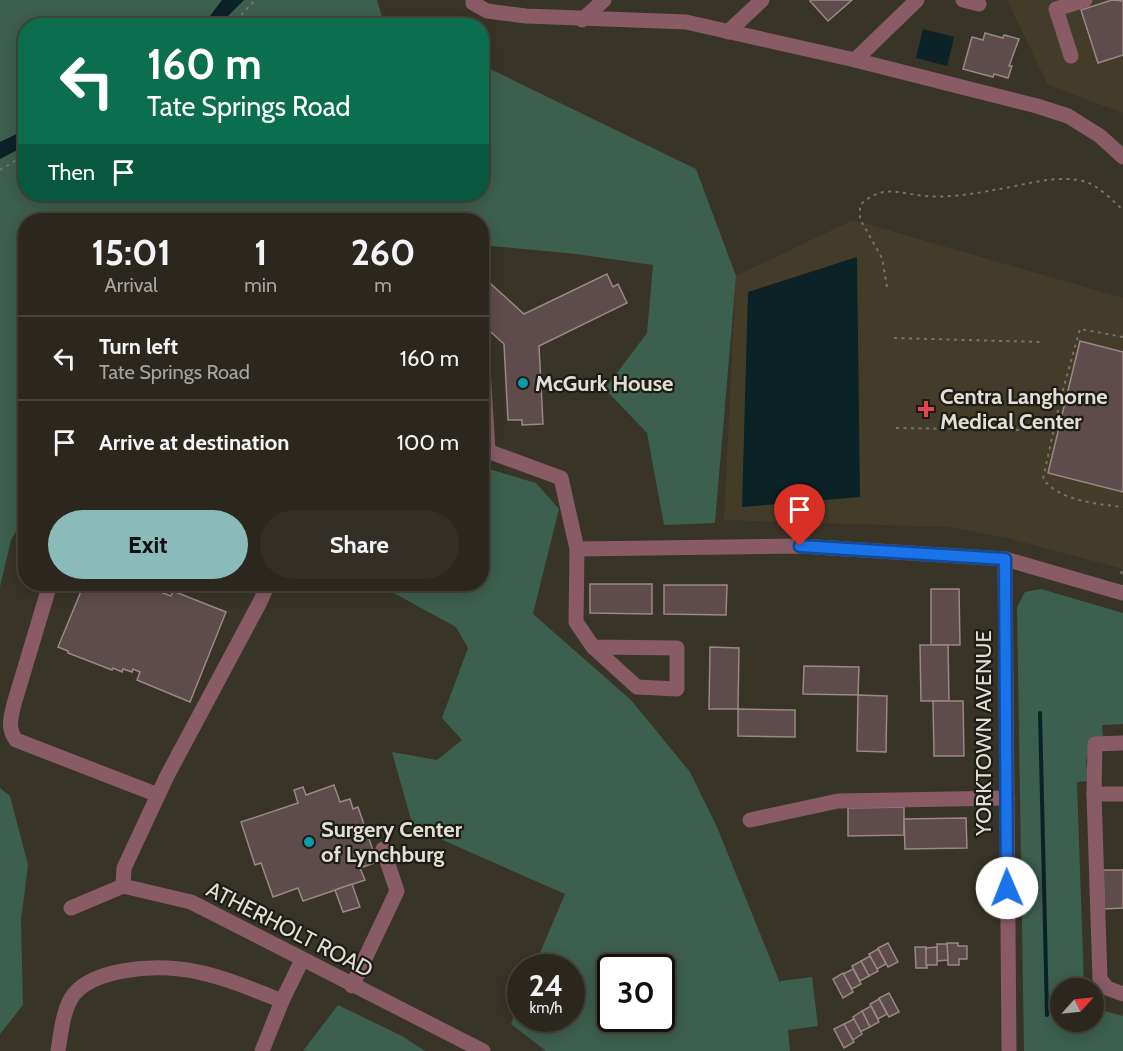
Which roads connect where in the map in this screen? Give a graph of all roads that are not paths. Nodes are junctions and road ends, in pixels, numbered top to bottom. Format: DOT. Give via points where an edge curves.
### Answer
graph roads {
  1 [pos="472,0"];
  2 [pos="604,0"];
  3 [pos="762,0"];
  4 [pos="917,0"];
  5 [pos="963,0"];
  6 [pos="1085,0"];
  7 [pos="979,4"];
  8 [pos="582,20"];
  9 [pos="728,32"];
  10 [pos="1071,56"];
  11 [pos="855,60"];
  12 [pos="1123,157"];
  13 [pos="489,451"];
  14 [pos="577,549"];
  15 [pos="1005,559"];
  16 [pos="48,591"];
  17 [pos="265,591"];
  18 [pos="1123,593"];
  19 [pos="593,647"];
  20 [pos="1123,743"];
  21 [pos="1094,794"];
  22 [pos="1123,794"];
  23 [pos="158,795"];
  24 [pos="1006,798"];
  25 [pos="750,820"];
  26 [pos="383,849"];
  27 [pos="123,886"];
  28 [pos="71,908"];
  29 [pos="303,960"];
  30 [pos="352,986"];
  31 [pos="1123,994"];
  32 [pos="282,1001"];
  33 [pos="58,1051"];
  34 [pos="262,1051"];
  35 [pos="483,1051"];
  36 [pos="1009,1051"];
  1 -- 8 [label="street" via="487,11"];
  2 -- 8 [label="street"];
  3 -- 9 [label="street"];
  4 -- 11 [label="street"];
  5 -- 7 [label="street"];
  6 -- 10 [label="street" via="1056,9"];
  8 -- 9 [label="street" via="686,22"];
  9 -- 11 [label="street"];
  11 -- 12 [label="street" via="1068,116 1100,136"];
  13 -- 14 [label="street" via="561,478"];
  14 -- 15 [label="street" via="800,546"];
  14 -- 19 [label="street" via="576,622"];
  15 -- 18 [label="street"];
  15 -- 24 [label="street, YORKTOWN AVENUE"];
  16 -- 23 [label="street" via="14,704 11,733 16,740"];
  17 -- 23 [label="street"];
  19 -- 19 [label="street" via="637,687 677,688 678,648"];
  20 -- 21 [label="street" via="1095,744"];
  21 -- 22 [label="street"];
  21 -- 31 [label="street" via="1100,979 1107,988"];
  23 -- 27 [label="street" via="124,868"];
  24 -- 25 [label="street" via="838,801"];
  24 -- 36 [label="street, YORKTOWN AVENUE"];
  26 -- 30 [label="street" via="397,891"];
  27 -- 28 [label="street"];
  27 -- 29 [label="street, ATHERHOLT ROAD" via="191,902"];
  29 -- 30 [label="street, ATHERHOLT ROAD"];
  29 -- 32 [label="street"];
  30 -- 35 [label="street, ATHERHOLT ROAD"];
  32 -- 33 [label="street" via="223,977 180,968 145,967 108,973 74,994"];
  32 -- 34 [label="street"];
}
